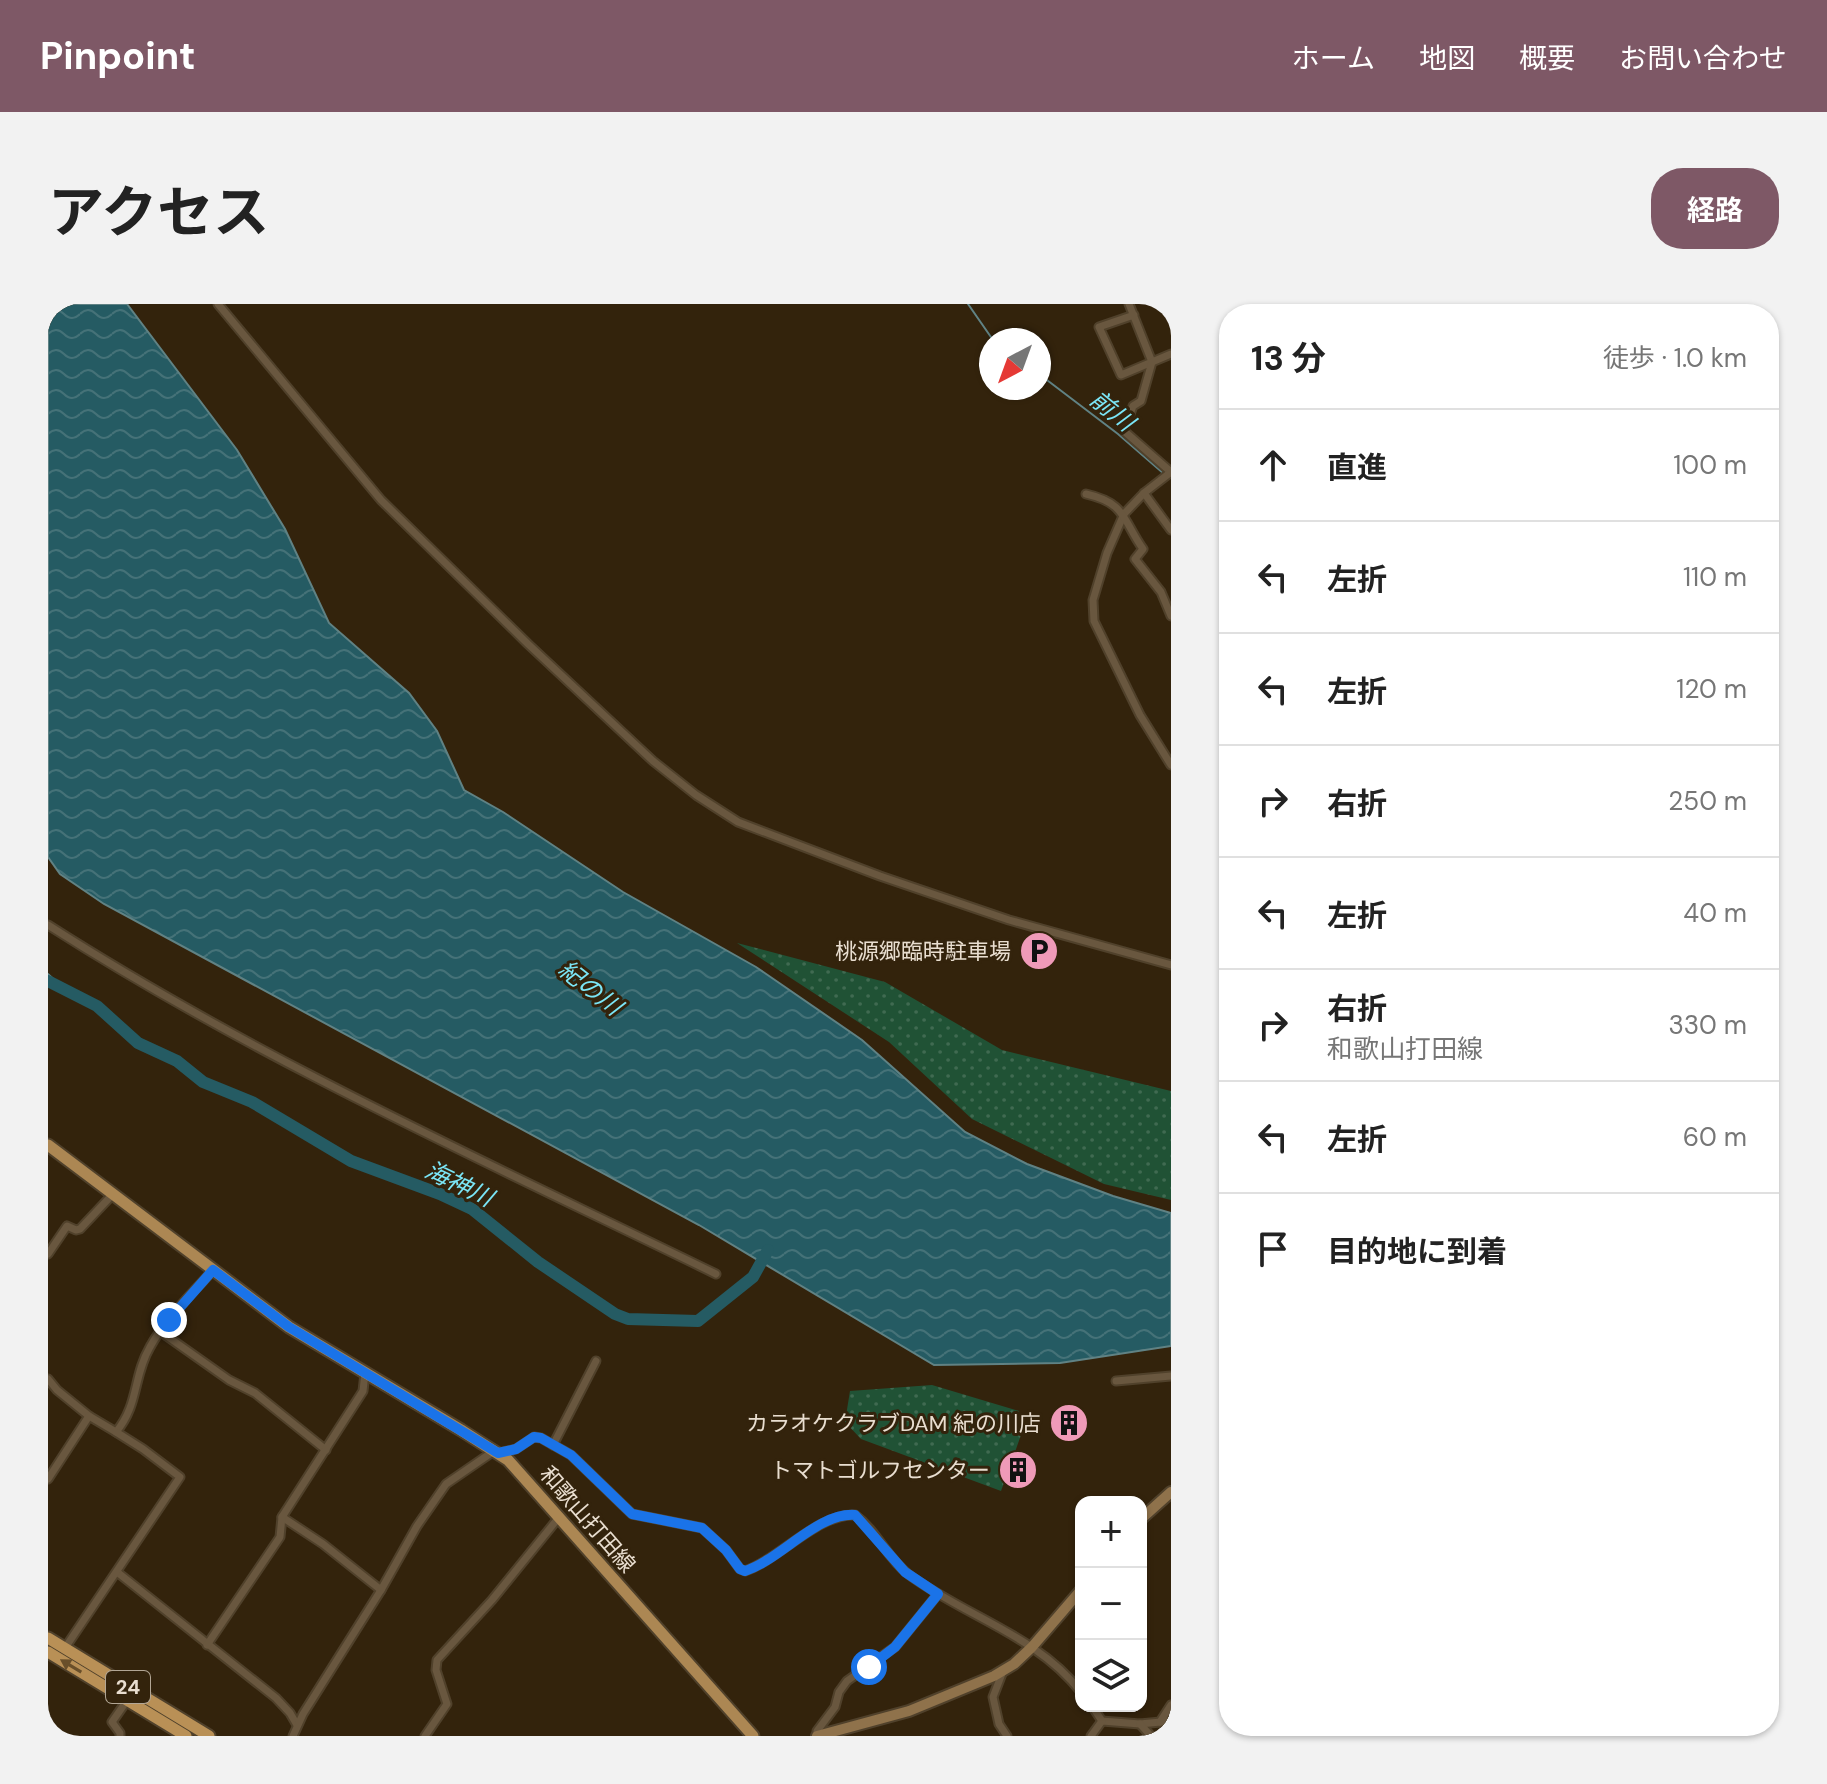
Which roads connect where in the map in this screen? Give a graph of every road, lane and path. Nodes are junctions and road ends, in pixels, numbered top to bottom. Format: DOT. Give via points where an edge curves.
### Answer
graph roads {
  1 [pos="218,304"];
  2 [pos="1129,304"];
  3 [pos="1168,304"];
  4 [pos="1171,310"];
  5 [pos="1134,315"];
  6 [pos="1171,354"];
  7 [pos="1152,362"];
  8 [pos="1171,472"];
  9 [pos="1144,493"];
  10 [pos="1086,494"];
  11 [pos="1124,514"];
  12 [pos="1171,530"];
  13 [pos="1171,616"];
  14 [pos="1171,765"];
  15 [pos="48,925"];
  16 [pos="1171,965"];
  17 [pos="48,1145"];
  18 [pos="113,1194"];
  19 [pos="48,1254"];
  20 [pos="213,1270"];
  21 [pos="716,1274"];
  22 [pos="161,1332"];
  23 [pos="596,1361"];
  24 [pos="365,1373"];
  25 [pos="1171,1376"];
  26 [pos="48,1379"];
  27 [pos="1116,1381"];
  28 [pos="89,1416"];
  29 [pos="116,1432"];
  30 [pos="553,1445"];
  31 [pos="326,1450"];
  32 [pos="496,1452"];
  33 [pos="48,1479"];
  34 [pos="1171,1492"];
  35 [pos="1147,1514"];
  36 [pos="560,1516"];
  37 [pos="282,1517"];
  38 [pos="117,1572"];
  39 [pos="381,1590"];
  40 [pos="938,1594"];
  41 [pos="1075,1597"];
  42 [pos="48,1638"];
  43 [pos="207,1645"];
  44 [pos="1032,1647"];
  45 [pos="65,1648"];
  46 [pos="48,1652"];
  47 [pos="1003,1670"];
  48 [pos="1075,1685"];
  49 [pos="131,1696"];
  50 [pos="1171,1705"];
  51 [pos="1096,1712"];
  52 [pos="1102,1721"];
  53 [pos="1171,1721"];
  54 [pos="1160,1722"];
  55 [pos="1140,1724"];
  56 [pos="297,1725"];
  57 [pos="120,1736"];
  58 [pos="186,1736"];
  59 [pos="209,1736"];
  60 [pos="293,1736"];
  61 [pos="425,1736"];
  62 [pos="753,1736"];
  63 [pos="817,1736"];
  64 [pos="1007,1736"];
  65 [pos="1091,1736"];
  66 [pos="1151,1736"];
  1 -- 16 [label="street" via="399,519 653,761 696,795 738,822 880,876 1009,920"];
  2 -- 5 [label="street"];
  3 -- 4 [label="street"];
  5 -- 7 [label="street"];
  5 -- 7 [label="street" via="1099,327 1121,375"];
  6 -- 7 [label="street"];
  7 -- 8 [label="street" via="1141,401 1133,406 1124,431"];
  8 -- 9 [label="street"];
  9 -- 11 [label="street"];
  9 -- 12 [label="street"];
  10 -- 11 [label="street" via="1106,499"];
  11 -- 13 [label="street" via="1143,549 1135,559 1161,592"];
  11 -- 14 [label="street" via="1100,575 1094,621"];
  15 -- 21 [label="street" via="300,1068"];
  17 -- 18 [label="main road, 和歌山打田線"];
  18 -- 19 [label="street" via="80,1229 67,1226"];
  18 -- 20 [label="main road, 和歌山打田線"];
  20 -- 22 [label="street"];
  20 -- 24 [label="main road, 和歌山打田線" via="289,1327"];
  22 -- 29 [label="street" via="143,1362 131,1412"];
  22 -- 31 [label="street" via="255,1393"];
  23 -- 30 [label="street"];
  24 -- 31 [label="street" via="363,1391"];
  24 -- 32 [label="main road, 和歌山打田線"];
  25 -- 27 [label="street"];
  26 -- 28 [label="street"];
  28 -- 29 [label="street"];
  28 -- 33 [label="street"];
  29 -- 38 [label="street" via="180,1477"];
  30 -- 32 [label="street" via="534,1437 516,1449"];
  30 -- 40 [label="street" via="571,1455 632,1514 702,1528 745,1571 828,1522 855,1515 905,1572"];
  31 -- 37 [label="street"];
  32 -- 36 [label="main road, 和歌山打田線"];
  32 -- 39 [label="street" via="446,1484"];
  34 -- 35 [label="main road"];
  36 -- 61 [label="street" via="437,1660 447,1704"];
  36 -- 62 [label="main road, 和歌山打田線"];
  37 -- 39 [label="street"];
  37 -- 43 [label="street" via="280,1537"];
  38 -- 43 [label="street"];
  38 -- 45 [label="street"];
  39 -- 56 [label="street"];
  40 -- 44 [label="street"];
  40 -- 63 [label="street" via="895,1647 847,1681"];
  41 -- 44 [label="main road"];
  42 -- 45 [label="highway, 24"];
  43 -- 56 [label="street" via="276,1698"];
  44 -- 47 [label="main road"];
  44 -- 48 [label="street"];
  45 -- 49 [label="highway, 24"];
  49 -- 46 [label="highway, 24, one-way"];
  47 -- 63 [label="main road" via="909,1711"];
  47 -- 64 [label="street" via="993,1697"];
  49 -- 57 [label="street" via="112,1722"];
  49 -- 58 [label="highway, 24"];
  49 -- 59 [label="highway, 24"];
  50 -- 54 [label="street"];
  51 -- 52 [label="street"];
  52 -- 55 [label="street"];
  52 -- 65 [label="street"];
  53 -- 54 [label="street"];
  54 -- 55 [label="street"];
  55 -- 66 [label="street"];
  56 -- 60 [label="street"];
}
